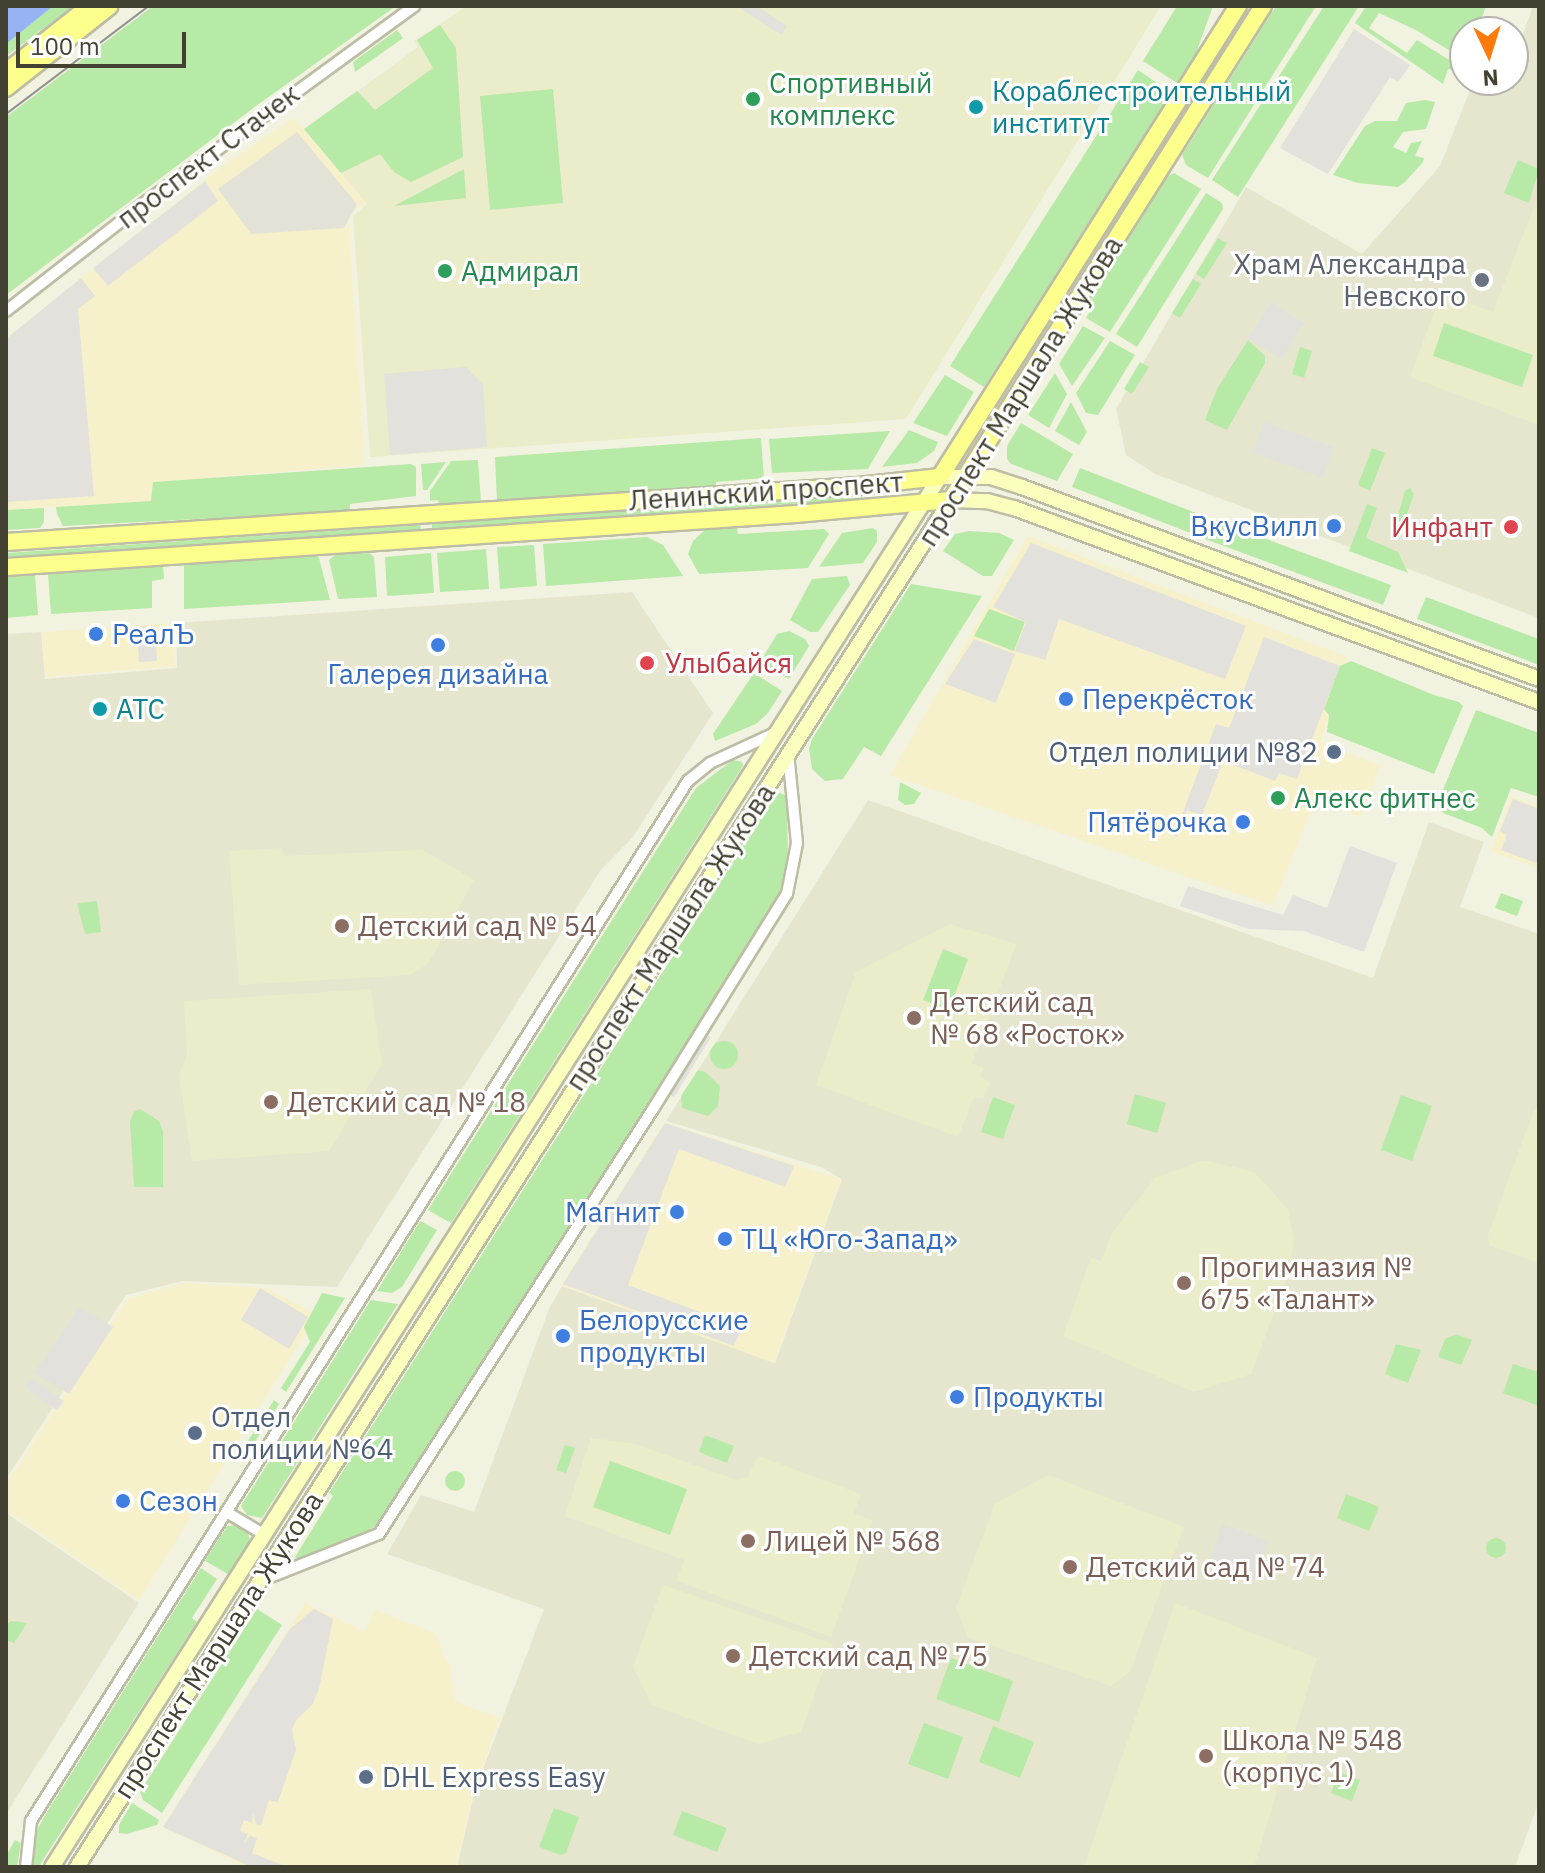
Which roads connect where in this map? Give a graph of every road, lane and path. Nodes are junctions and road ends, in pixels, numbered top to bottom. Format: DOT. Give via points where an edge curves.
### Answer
graph roads {
  1 [pos="90,6"];
  2 [pos="110,6"];
  3 [pos="414,6"];
  4 [pos="1238,6"];
  5 [pos="1263,6"];
  6 [pos="6,72"];
  7 [pos="6,88"];
  8 [pos="6,311"];
  9 [pos="968,475"];
  10 [pos="940,477"];
  11 [pos="951,500"];
  12 [pos="923,504"];
  13 [pos="6,542"];
  14 [pos="6,567"];
  15 [pos="1539,679"];
  16 [pos="1539,702"];
  17 [pos="775,733"];
  18 [pos="788,753"];
  19 [pos="228,1513"];
  20 [pos="265,1535"];
  21 [pos="260,1581"];
  22 [pos="26,1867"];
  23 [pos="52,1867"];
  24 [pos="77,1867"];
  1 -- 6 [label="main road"];
  2 -- 7 [label="main road"];
  3 -- 8 [label="street, проспект Стачек" via="139,206"];
  4 -- 10 [label="main road, проспект Маршала Жукова"];
  5 -- 9 [label="main road, проспект Маршала Жукова"];
  9 -- 10 [label="main road, Ленинский проспект"];
  9 -- 11 [label="main road, проспект Маршала Жукова"];
  9 -- 15 [label="main road, Ленинский проспект" via="1022,487"];
  10 -- 12 [label="main road, проспект Маршала Жукова"];
  10 -- 13 [label="main road, Ленинский проспект"];
  11 -- 12 [label="main road, Ленинский проспект"];
  11 -- 16 [label="main road, Ленинский проспект" via="1014,508"];
  11 -- 18 [label="main road, проспект Маршала Жукова"];
  12 -- 14 [label="main road, Ленинский проспект"];
  12 -- 17 [label="main road, проспект Маршала Жукова"];
  17 -- 19 [label="street" via="710,763 688,781"];
  17 -- 20 [label="main road, проспект Маршала Жукова"];
  18 -- 21 [label="main road, проспект Маршала Жукова"];
  18 -- 21 [label="street" via="797,843 787,894 642,1127 379,1534"];
  19 -- 20 [label="street"];
  19 -- 22 [label="street" via="31,1821"];
  20 -- 23 [label="main road, проспект Маршала Жукова"];
  21 -- 24 [label="main road, проспект Маршала Жукова"];
}
